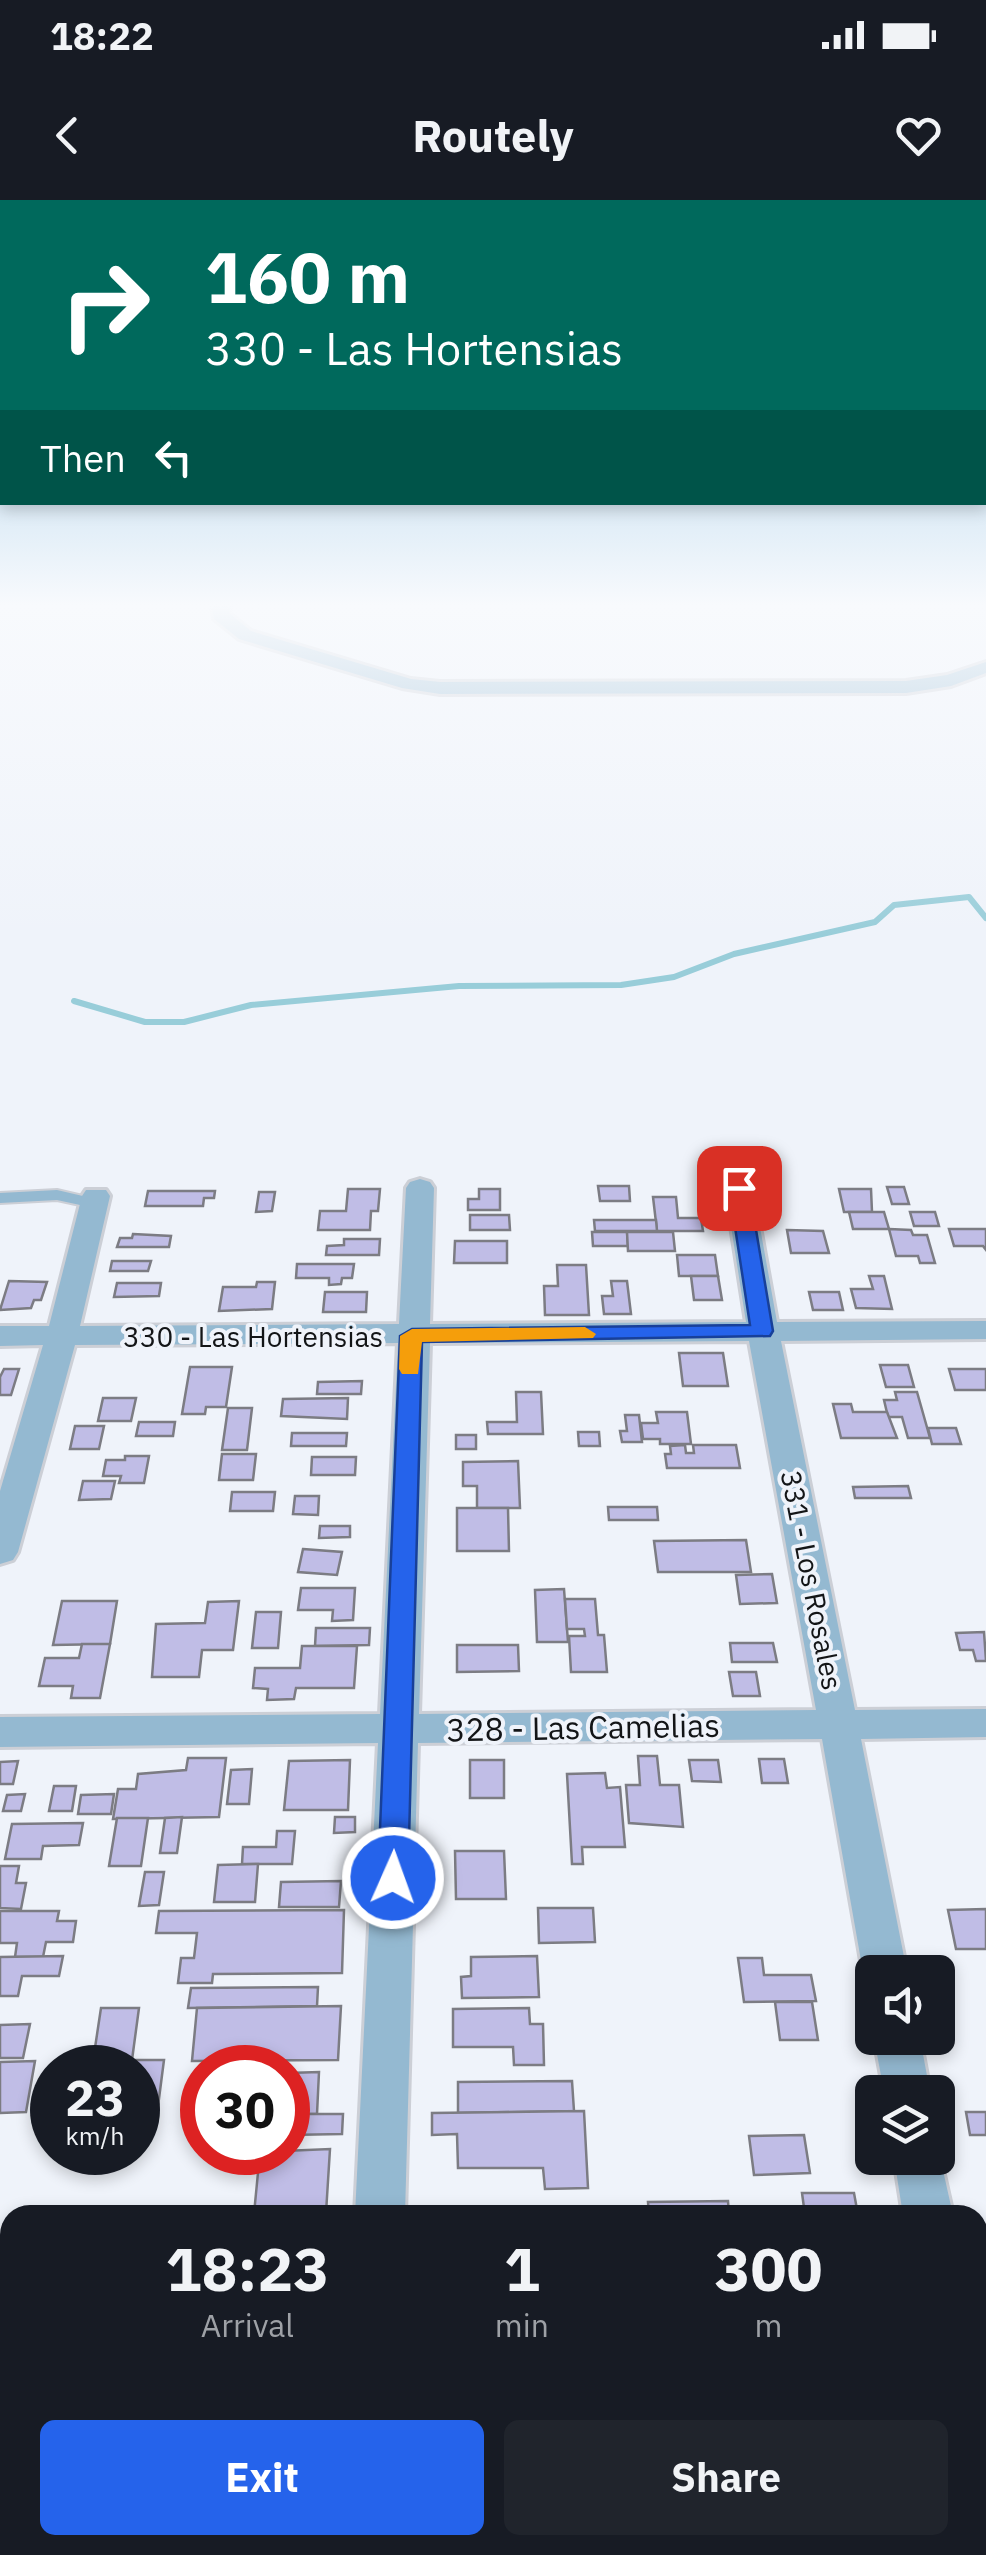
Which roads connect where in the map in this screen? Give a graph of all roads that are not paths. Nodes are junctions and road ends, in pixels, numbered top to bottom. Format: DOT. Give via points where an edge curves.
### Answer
graph roads {
  1 [pos="420,1188"];
  2 [pos="739,1188"];
  3 [pos="0,1198"];
  4 [pos="95,1199"];
  5 [pos="986,1330"];
  6 [pos="762,1331"];
  7 [pos="0,1336"];
  8 [pos="62,1336"];
  9 [pos="412,1336"];
  10 [pos="0,1552"];
  11 [pos="842,1724"];
  12 [pos="986,1724"];
  13 [pos="399,1728"];
  14 [pos="0,1732"];
  15 [pos="882,1955"];
  16 [pos="921,2175"];
  17 [pos="380,2205"];
  18 [pos="926,2205"];
  1 -- 9 [label="street"];
  2 -- 6 [label="street, 331 - Los Rosales"];
  3 -- 4 [label="lane"];
  4 -- 8 [label="street"];
  5 -- 6 [label="street, 330 - Las Hortensias"];
  6 -- 9 [label="street, 330 - Las Hortensias"];
  6 -- 11 [label="street, 331 - Los Rosales"];
  7 -- 8 [label="street, 330 - Las Hortensias"];
  8 -- 9 [label="street, 330 - Las Hortensias"];
  8 -- 10 [label="street"];
  9 -- 13 [label="street"];
  11 -- 12 [label="street, 328 - Las Camelias"];
  11 -- 13 [label="street, 328 - Las Camelias"];
  11 -- 15 [label="street, 331 - Los Rosales"];
  13 -- 14 [label="street, 328 - Las Camelias"];
  13 -- 17 [label="street"];
  16 -- 18 [label="street"];
}
